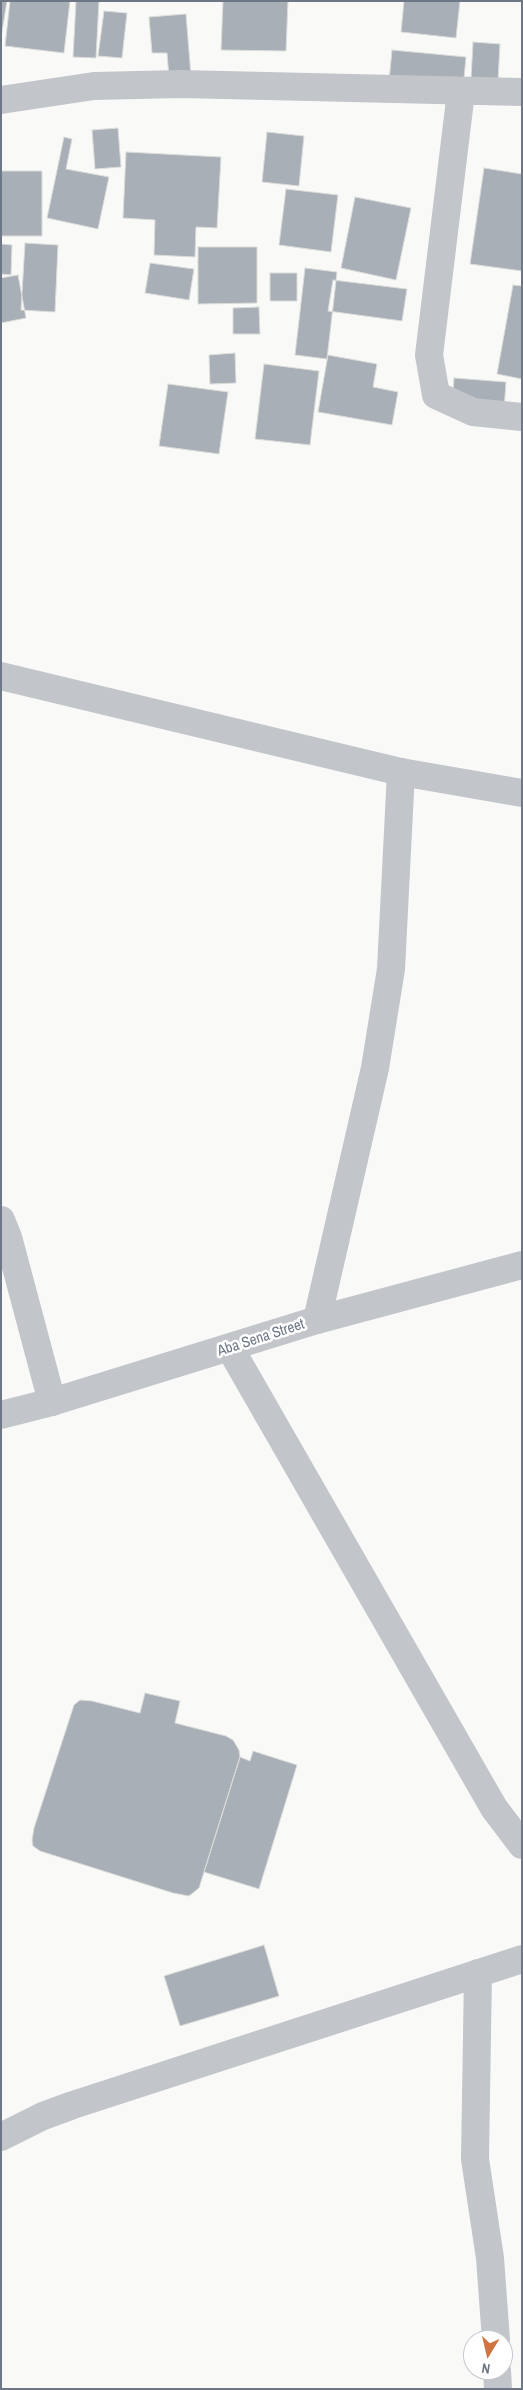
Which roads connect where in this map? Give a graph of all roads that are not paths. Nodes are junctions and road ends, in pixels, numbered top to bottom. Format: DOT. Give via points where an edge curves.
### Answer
graph roads {
  1 [pos="460,92"];
  2 [pos="522,92"];
  3 [pos="1,100"];
  4 [pos="522,417"];
  5 [pos="1,676"];
  6 [pos="401,772"];
  7 [pos="522,793"];
  8 [pos="1,1220"];
  9 [pos="522,1265"];
  10 [pos="317,1320"];
  11 [pos="230,1348"];
  12 [pos="52,1402"];
  13 [pos="1,1415"];
  14 [pos="522,1845"];
  15 [pos="522,1959"];
  16 [pos="478,1973"];
  17 [pos="1,2137"];
  18 [pos="495,2330"];
  1 -- 2 [label="street"];
  1 -- 3 [label="street" via="94,86"];
  1 -- 4 [label="street" via="429,354 436,395 473,412"];
  5 -- 6 [label="street"];
  6 -- 7 [label="street"];
  6 -- 10 [label="street" via="390,978 374,1068"];
  8 -- 12 [label="street"];
  9 -- 10 [label="street, Aba Sena Street"];
  10 -- 11 [label="street, Aba Sena Street"];
  11 -- 12 [label="street, Aba Sena Street"];
  11 -- 14 [label="street" via="494,1808"];
  12 -- 13 [label="street, Aba Sena Street"];
  15 -- 16 [label="street"];
  16 -- 17 [label="street" via="73,2105 42,2116"];
  16 -- 18 [label="street" via="475,2159 490,2258"];
}
